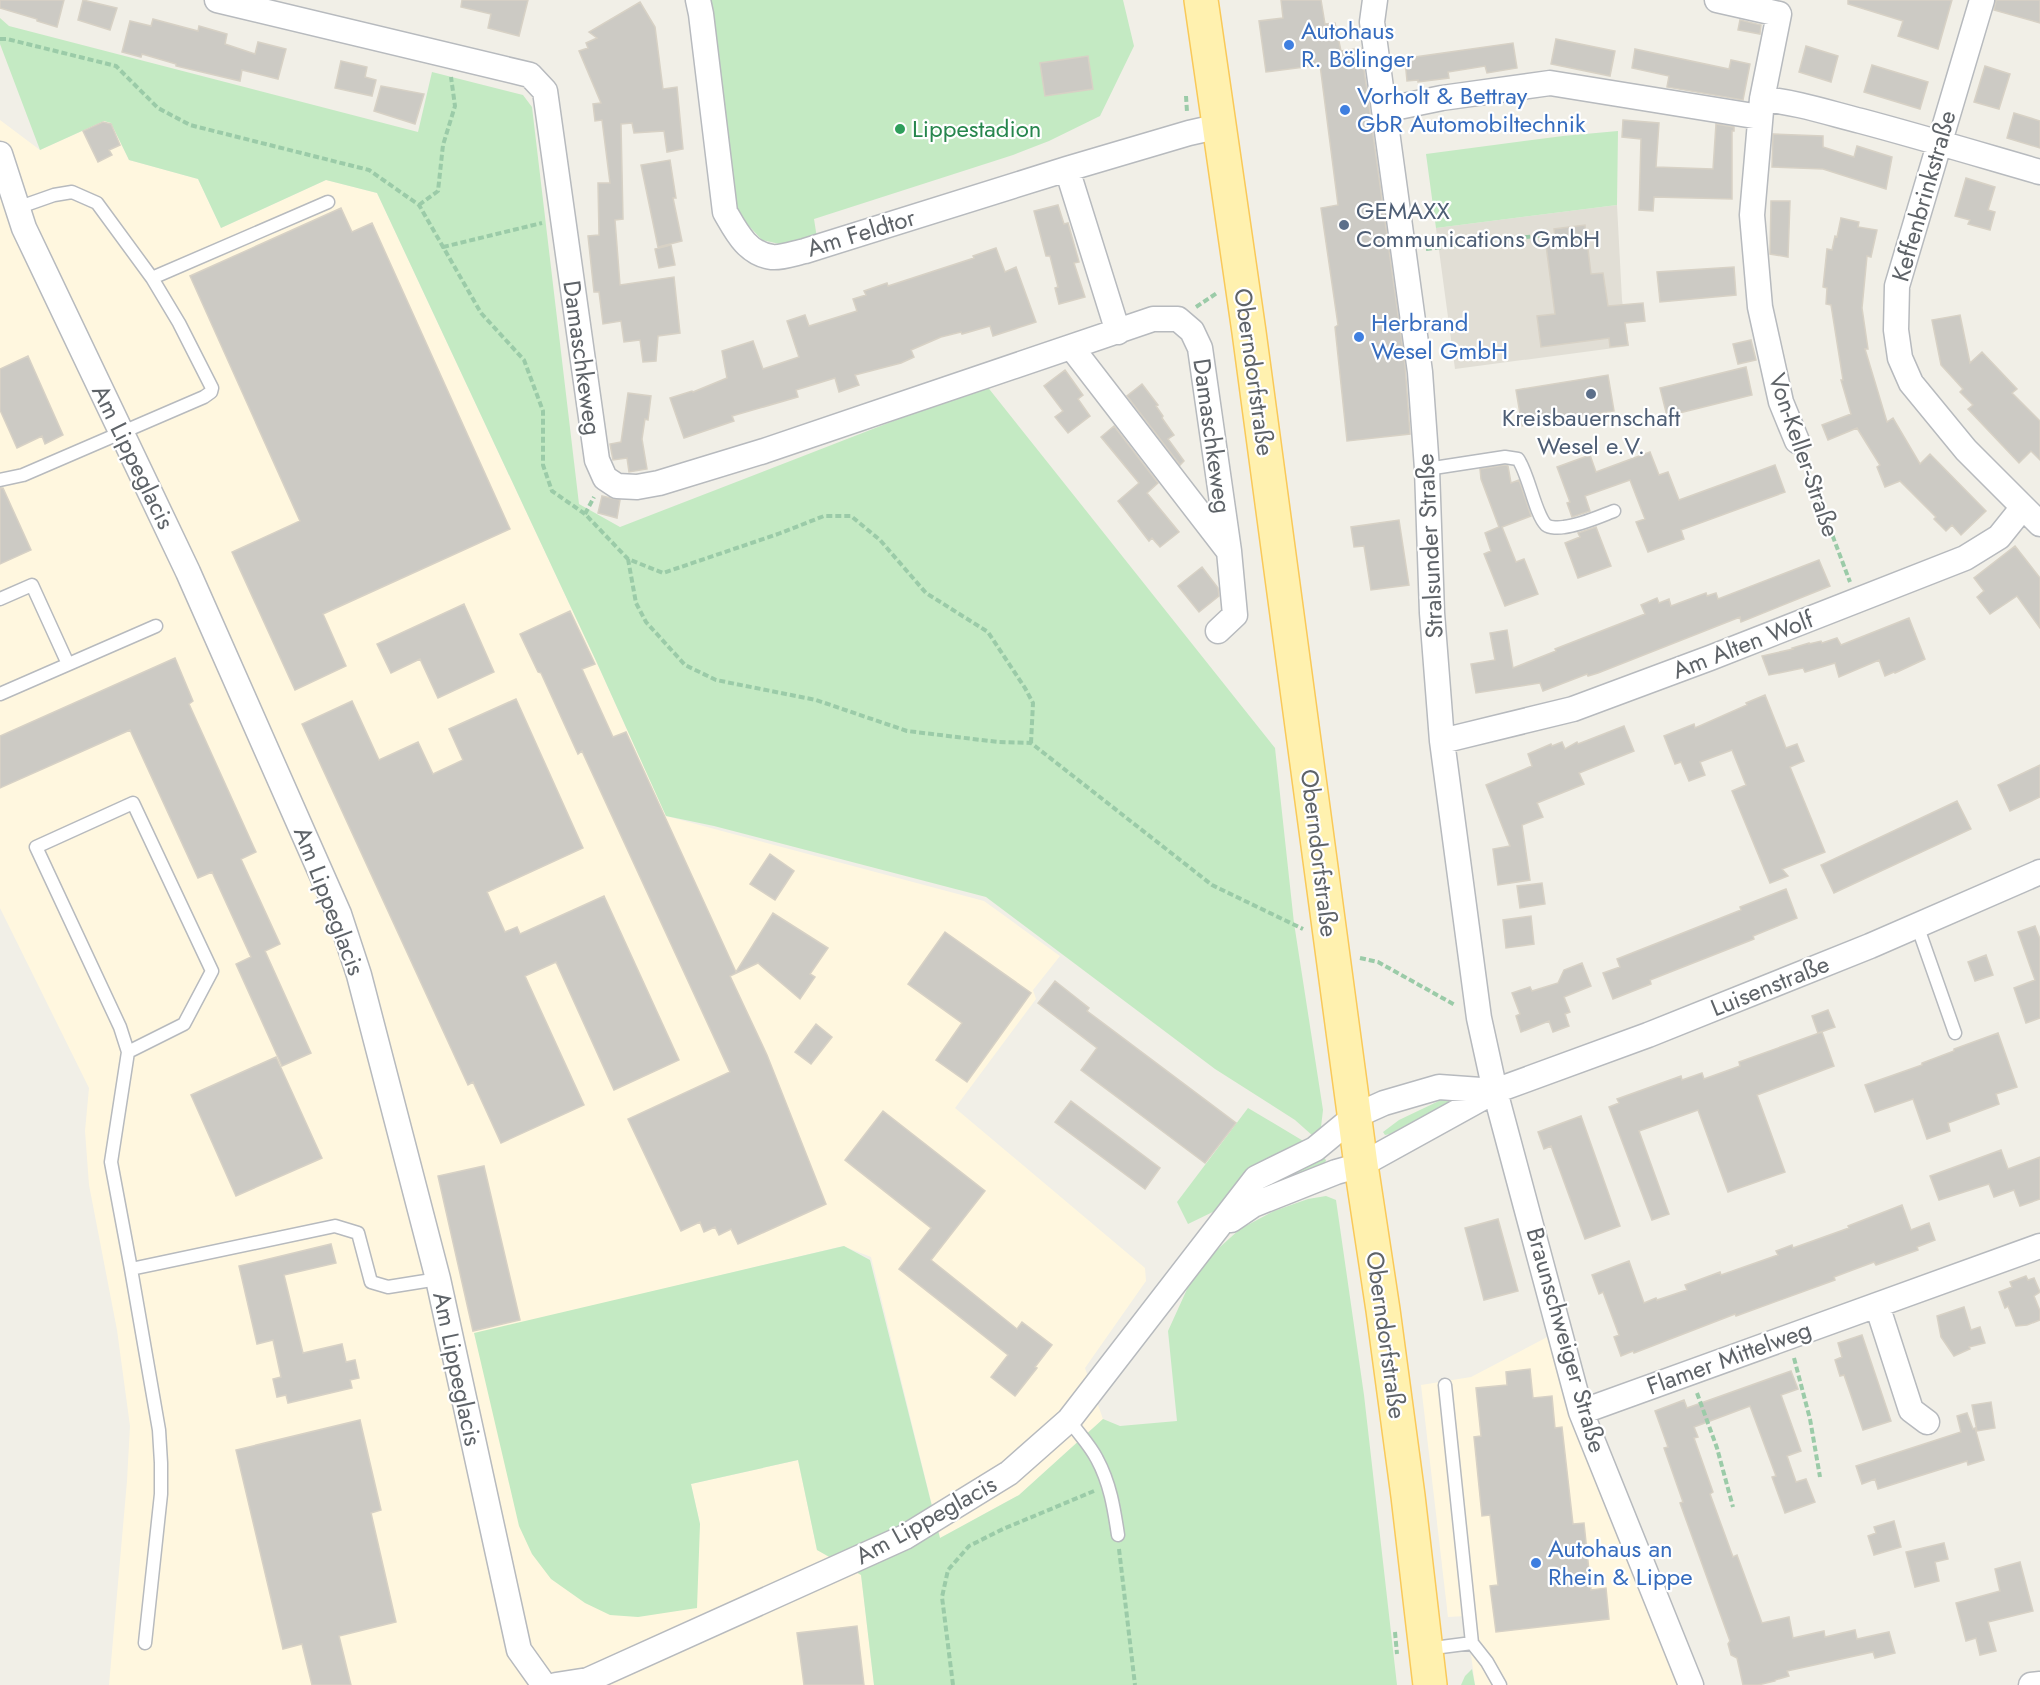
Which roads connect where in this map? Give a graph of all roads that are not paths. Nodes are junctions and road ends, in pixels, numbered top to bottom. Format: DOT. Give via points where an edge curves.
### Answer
graph roads {
  1 [pos="217,0"];
  2 [pos="698,0"];
  3 [pos="1375,0"];
  4 [pos="1717,0"];
  5 [pos="1982,0"];
  6 [pos="1202,7"];
  7 [pos="1761,108"];
  8 [pos="1384,110"];
  9 [pos="1220,126"];
  10 [pos="1939,142"];
  11 [pos="0,154"];
  12 [pos="1067,169"];
  13 [pos="2040,172"];
  14 [pos="328,202"];
  15 [pos="17,208"];
  16 [pos="152,278"];
  17 [pos="1118,332"];
  18 [pos="1072,348"];
  19 [pos="121,432"];
  20 [pos="1797,441"];
  21 [pos="1426,469"];
  22 [pos="0,480"];
  23 [pos="2023,507"];
  24 [pos="1614,511"];
  25 [pos="2040,524"];
  26 [pos="1229,551"];
  27 [pos="0,598"];
  28 [pos="156,626"];
  29 [pos="1218,631"];
  30 [pos="68,664"];
  31 [pos="0,694"];
  32 [pos="1442,741"];
  33 [pos="2040,872"];
  34 [pos="1917,925"];
  35 [pos="1955,1033"];
  36 [pos="128,1052"];
  37 [pos="1496,1091"];
  38 [pos="1354,1116"];
  39 [pos="1348,1169"];
  40 [pos="1210,1236"];
  41 [pos="2040,1246"];
  42 [pos="131,1269"];
  43 [pos="438,1279"];
  44 [pos="1877,1305"];
  45 [pos="1444,1385"];
  46 [pos="1581,1412"];
  47 [pos="1069,1420"];
  48 [pos="1927,1422"];
  49 [pos="1118,1535"];
  50 [pos="145,1643"];
  51 [pos="1472,1644"];
  52 [pos="1425,1650"];
  53 [pos="2040,1684"];
  54 [pos="544,1685"];
  55 [pos="556,1685"];
  56 [pos="1430,1685"];
  57 [pos="1500,1685"];
  58 [pos="1691,1685"];
  59 [pos="2031,1685"];
  1 -- 18 [label="street, Damaschkeweg" via="530,75 545,91 597,460 605,478 617,486 659,483"];
  2 -- 12 [label="street, Am Feldtor" via="725,212 739,237 755,252 773,257 806,251"];
  3 -- 8 [label="street, Stralsunder Straße" via="1372,22"];
  4 -- 7 [label="street, Von-Keller-Straße" via="1779,14"];
  5 -- 10 [label="street, Keffenbrinkstraße"];
  6 -- 9 [label="main road, Oberndorfstraße"];
  7 -- 8 [label="street" via="1550,83"];
  7 -- 10 [label="street" via="1780,100"];
  7 -- 20 [label="street, Von-Keller-Straße" via="1752,215 1760,307 1781,402"];
  8 -- 21 [label="street, Stralsunder Straße" via="1420,372"];
  9 -- 12 [label="street, Am Feldtor"];
  9 -- 38 [label="main road, Oberndorfstraße"];
  10 -- 13 [label="street"];
  10 -- 23 [label="street, Keffenbrinkstraße" via="1897,286 1900,358 1911,383 1966,450"];
  11 -- 15 [label="street, Am Lippeglacis"];
  12 -- 17 [label="street"];
  14 -- 16 [label="lane"];
  15 -- 16 [label="lane" via="72,192 96,203"];
  15 -- 19 [label="street, Am Lippeglacis"];
  16 -- 19 [label="lane" via="212,388 204,397"];
  17 -- 18 [label="street, Damaschkeweg"];
  17 -- 26 [label="street, Damaschkeweg" via="1153,319 1178,319 1192,331 1200,348"];
  18 -- 26 [label="street, Damaschkeweg"];
  19 -- 22 [label="lane" via="23,475"];
  19 -- 43 [label="street, Am Lippeglacis" via="188,572 339,914 359,975"];
  21 -- 24 [label="lane" via="1505,457 1518,459 1546,525 1564,528"];
  21 -- 32 [label="street, Stralsunder Straße"];
  23 -- 25 [label="street, Keffenbrinkstraße"];
  23 -- 32 [label="street, Am Alten Wolf" via="1999,537 1965,558 1574,709"];
  26 -- 29 [label="street, Damaschkeweg" via="1235,615"];
  27 -- 30 [label="lane" via="32,585"];
  28 -- 30 [label="lane"];
  30 -- 31 [label="lane"];
  32 -- 37 [label="street, Stralsunder Straße" via="1479,1018"];
  33 -- 34 [label="street, Luisenstraße"];
  34 -- 35 [label="lane"];
  34 -- 37 [label="street, Luisenstraße" via="1648,1035"];
  36 -- 36 [label="lane" via="184,1024 212,971 133,803 36,847"];
  36 -- 42 [label="lane" via="111,1162"];
  37 -- 38 [label="street, Luisenstraße" via="1439,1087"];
  37 -- 39 [label="street, Luisenstraße"];
  37 -- 46 [label="street, Braunschweiger Straße"];
  38 -- 39 [label="main road, Oberndorfstraße"];
  38 -- 40 [label="street, Am Lippeglacis" via="1315,1149 1256,1178"];
  39 -- 40 [label="street, Am Lippeglacis" via="1253,1205"];
  39 -- 52 [label="main road, Oberndorfstraße" via="1385,1322"];
  40 -- 47 [label="street, Am Lippeglacis"];
  41 -- 44 [label="street, Flamer Mittelweg"];
  42 -- 43 [label="lane" via="336,1226 358,1233 371,1282 388,1287"];
  42 -- 50 [label="lane" via="159,1430 161,1463"];
  43 -- 54 [label="street, Am Lippeglacis" via="519,1650"];
  44 -- 46 [label="street, Flamer Mittelweg"];
  44 -- 48 [label="street" via="1911,1410"];
  45 -- 51 [label="lane"];
  46 -- 58 [label="street, Braunschweiger Straße"];
  47 -- 49 [label="lane" via="1110,1480"];
  47 -- 55 [label="street, Am Lippeglacis" via="1009,1473 905,1537 588,1680"];
  51 -- 52 [label="lane"];
  51 -- 57 [label="lane"];
  52 -- 56 [label="main road, Oberndorfstraße"];
  53 -- 59 [label="street"];
}
